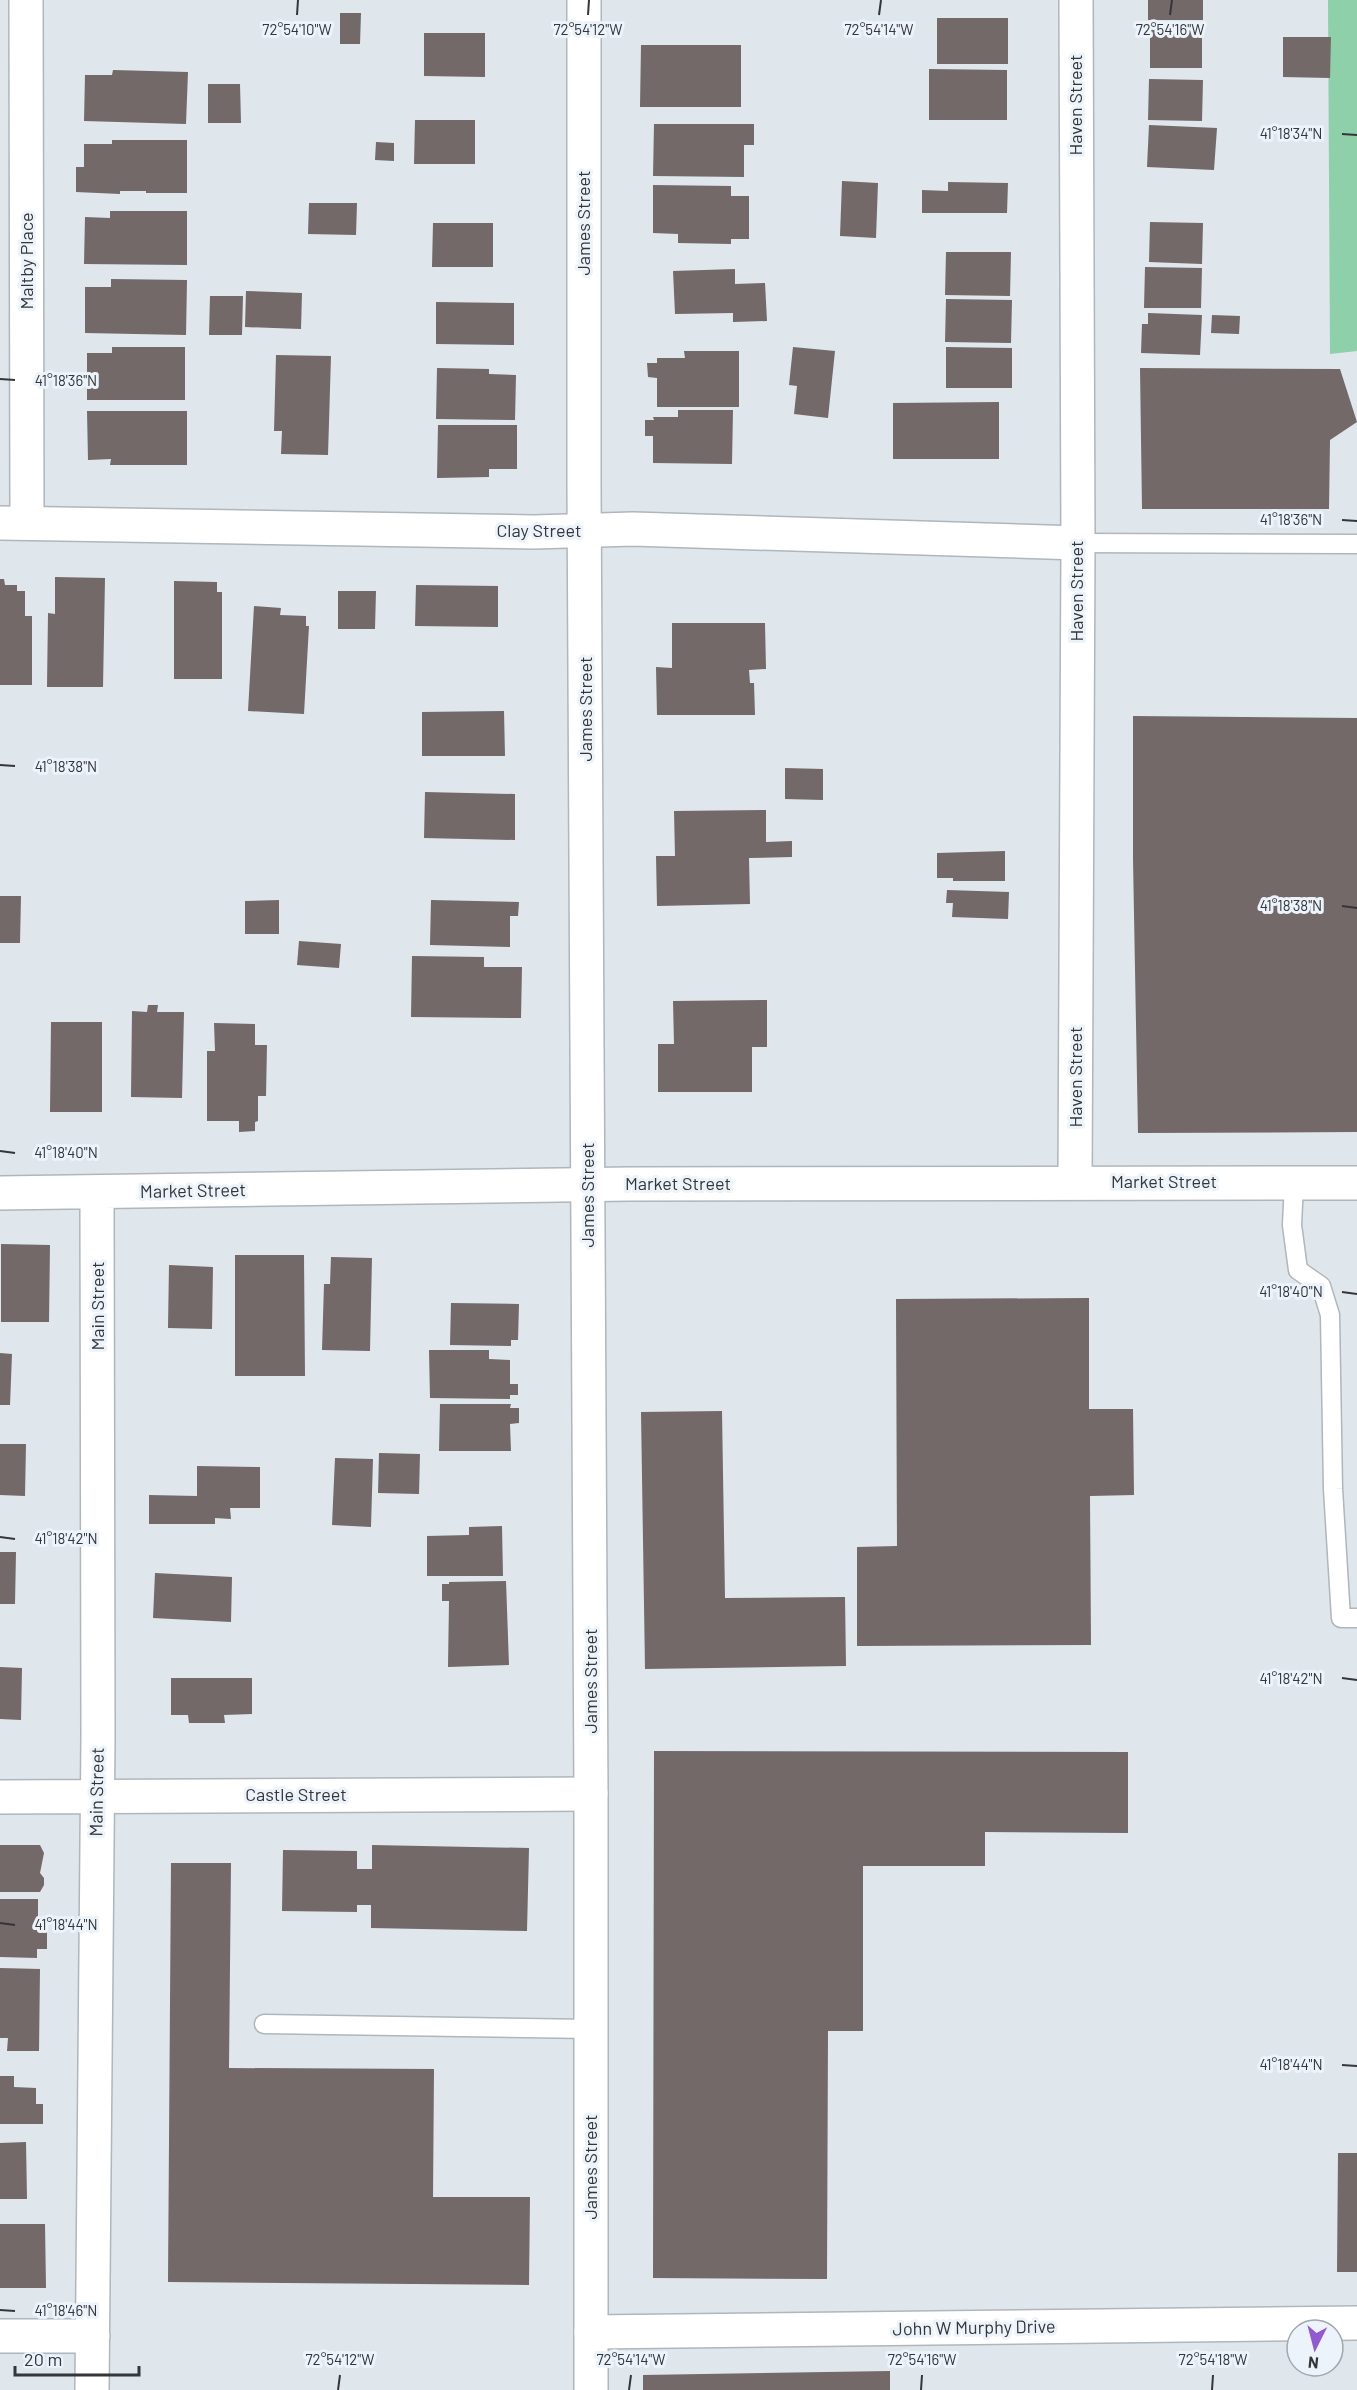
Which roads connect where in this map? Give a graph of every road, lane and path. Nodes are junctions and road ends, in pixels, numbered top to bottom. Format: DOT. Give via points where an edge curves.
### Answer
graph roads {
  1 [pos="26,0"];
  2 [pos="584,0"];
  3 [pos="1076,0"];
  4 [pos="13,523"];
  5 [pos="584,531"];
  6 [pos="1078,543"];
  7 [pos="1357,544"];
  8 [pos="1075,1182"];
  9 [pos="1294,1183"];
  10 [pos="1357,1183"];
  11 [pos="587,1184"];
  12 [pos="0,1193"];
  13 [pos="97,1193"];
  14 [pos="1357,1618"];
  15 [pos="591,1794"];
  16 [pos="0,1797"];
  17 [pos="97,1797"];
  18 [pos="264,2024"];
  19 [pos="591,2029"];
  20 [pos="1357,2323"];
  21 [pos="591,2332"];
  22 [pos="0,2336"];
  23 [pos="93,2336"];
  24 [pos="92,2390"];
  25 [pos="591,2390"];
  1 -- 4 [label="street, Maltby Place"];
  2 -- 5 [label="street, James Street"];
  3 -- 6 [label="street, Haven Street"];
  4 -- 5 [label="street, Clay Street"];
  5 -- 6 [label="street, Clay Street" via="633,529"];
  5 -- 11 [label="street, James Street"];
  6 -- 7 [label="lane"];
  6 -- 8 [label="street, Haven Street"];
  8 -- 9 [label="street, Market Street"];
  8 -- 11 [label="street, Market Street"];
  9 -- 10 [label="street, Market Street"];
  9 -- 14 [label="lane" via="1292,1225 1298,1270 1321,1286 1330,1315 1333,1489 1341,1618"];
  11 -- 13 [label="street, Market Street"];
  11 -- 15 [label="street, James Street"];
  12 -- 13 [label="street, Market Street"];
  13 -- 17 [label="street, Main Street"];
  15 -- 17 [label="street, Castle Street"];
  15 -- 19 [label="street, James Street"];
  16 -- 17 [label="street, Castle Street"];
  17 -- 23 [label="street, Main Street"];
  18 -- 19 [label="lane"];
  19 -- 21 [label="street, James Street"];
  20 -- 21 [label="street, John W Murphy Drive"];
  21 -- 25 [label="street, James Street"];
  22 -- 23 [label="street"];
  23 -- 24 [label="street, Main Street"];
}
